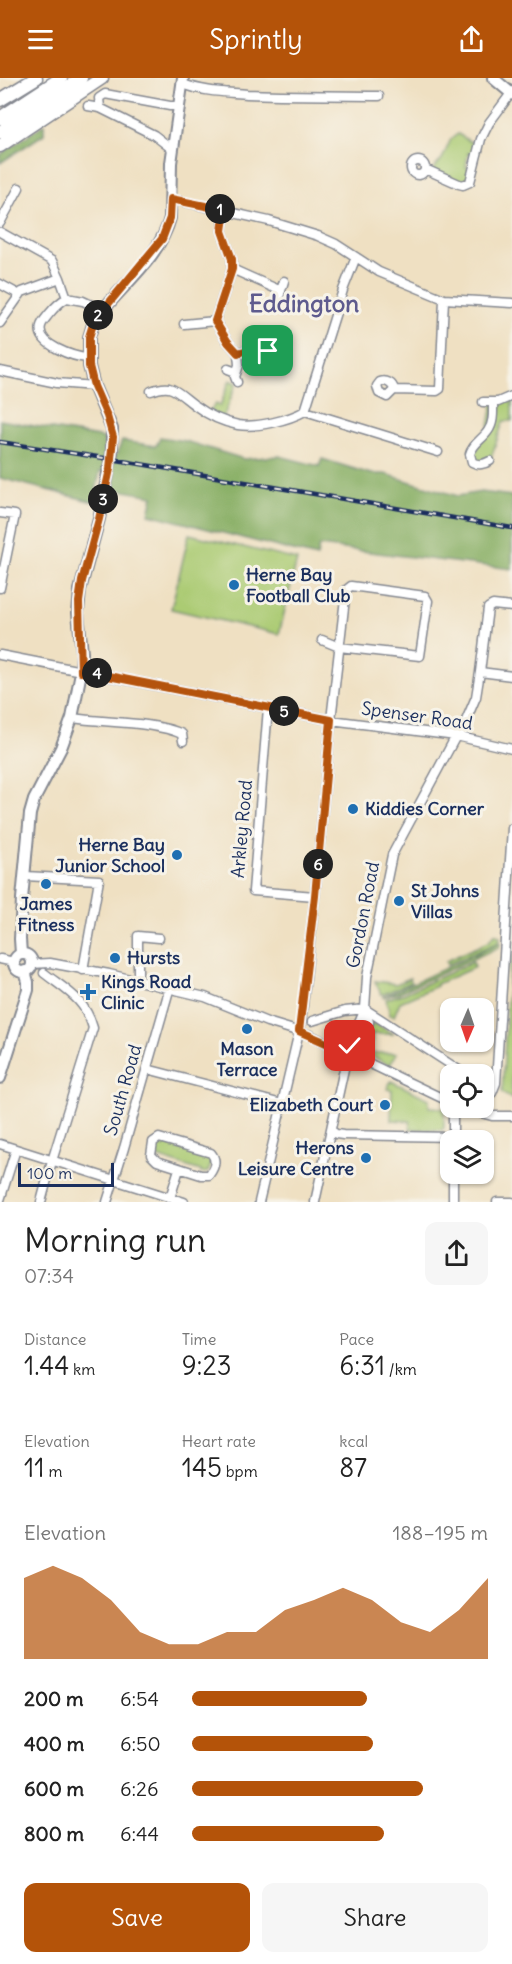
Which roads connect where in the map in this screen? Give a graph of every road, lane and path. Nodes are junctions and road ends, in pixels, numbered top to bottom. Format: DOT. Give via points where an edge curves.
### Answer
graph roads {
  1 [pos="36,78"];
  2 [pos="61,78"];
  3 [pos="81,78"];
  4 [pos="102,78"];
  5 [pos="493,78"];
  6 [pos="184,88"];
  7 [pos="512,91"];
  8 [pos="379,96"];
  9 [pos="0,100"];
  10 [pos="88,106"];
  11 [pos="100,108"];
  12 [pos="0,118"];
  13 [pos="0,132"];
  14 [pos="0,146"];
  15 [pos="172,149"];
  16 [pos="425,169"];
  17 [pos="19,188"];
  18 [pos="171,199"];
  19 [pos="225,210"];
  20 [pos="0,223"];
  21 [pos="0,232"];
  22 [pos="356,257"];
  23 [pos="232,269"];
  24 [pos="60,278"];
  25 [pos="284,280"];
  26 [pos="0,284"];
  27 [pos="20,296"];
  28 [pos="67,298"];
  29 [pos="444,299"];
  30 [pos="512,303"];
  31 [pos="102,310"];
  32 [pos="186,313"];
  33 [pos="215,321"];
  34 [pos="0,323"];
  35 [pos="238,353"];
  36 [pos="280,355"];
  37 [pos="88,358"];
  38 [pos="0,371"];
  39 [pos="237,382"];
  40 [pos="94,386"];
  41 [pos="394,390"];
  42 [pos="151,391"];
  43 [pos="512,396"];
  44 [pos="483,402"];
  45 [pos="493,403"];
  46 [pos="305,411"];
  47 [pos="438,452"];
  48 [pos="490,461"];
  49 [pos="0,513"];
  50 [pos="0,588"];
  51 [pos="512,607"];
  52 [pos="322,640"];
  53 [pos="339,647"];
  54 [pos="0,655"];
  55 [pos="81,672"];
  56 [pos="480,672"];
  57 [pos="512,676"];
  58 [pos="268,708"];
  59 [pos="72,718"];
  60 [pos="331,720"];
  61 [pos="458,736"];
  62 [pos="183,741"];
  63 [pos="512,749"];
  64 [pos="512,828"];
  65 [pos="25,876"];
  66 [pos="315,896"];
  67 [pos="159,938"];
  68 [pos="17,958"];
  69 [pos="0,959"];
  70 [pos="28,968"];
  71 [pos="83,970"];
  72 [pos="44,974"];
  73 [pos="138,981"];
  74 [pos="170,987"];
  75 [pos="364,1009"];
  76 [pos="312,1021"];
  77 [pos="299,1031"];
  78 [pos="349,1053"];
  79 [pos="2,1064"];
  80 [pos="449,1064"];
  81 [pos="147,1069"];
  82 [pos="0,1078"];
  83 [pos="494,1088"];
  84 [pos="440,1097"];
  85 [pos="282,1104"];
  86 [pos="494,1116"];
  87 [pos="512,1116"];
  88 [pos="331,1130"];
  89 [pos="440,1138"];
  90 [pos="0,1144"];
  91 [pos="16,1149"];
  92 [pos="52,1161"];
  93 [pos="179,1169"];
  94 [pos="113,1179"];
  95 [pos="453,1184"];
  96 [pos="170,1198"];
  97 [pos="0,1200"];
  98 [pos="40,1202"];
  99 [pos="107,1202"];
  100 [pos="184,1202"];
  101 [pos="259,1202"];
  102 [pos="315,1202"];
  103 [pos="453,1202"];
  104 [pos="497,1202"];
  105 [pos="512,1202"];
  1 -- 9 [label="highway"];
  2 -- 12 [label="highway"];
  3 -- 13 [label="highway"];
  4 -- 14 [label="highway"];
  5 -- 7 [label="main road"];
  6 -- 8 [label="street" via="226,93"];
  6 -- 11 [label="street" via="170,106 105,94 99,98"];
  6 -- 15 [label="main road"];
  7 -- 16 [label="street" via="481,139 470,182 459,184"];
  10 -- 11 [label="street"];
  11 -- 15 [label="street" via="154,135"];
  15 -- 18 [label="main road"];
  17 -- 20 [label="street"];
  18 -- 19 [label="street"];
  18 -- 31 [label="main road" via="170,218 162,239"];
  19 -- 22 [label="street" via="318,236"];
  19 -- 23 [label="street" via="222,231"];
  21 -- 24 [label="street" via="52,261"];
  22 -- 29 [label="street" via="379,272"];
  22 -- 46 [label="street"];
  23 -- 25 [label="street" via="280,294"];
  23 -- 33 [label="street"];
  24 -- 27 [label="street"];
  24 -- 28 [label="street"];
  26 -- 27 [label="street"];
  27 -- 34 [label="street"];
  28 -- 31 [label="street"];
  28 -- 37 [label="street" via="44,320 41,332 58,349"];
  29 -- 30 [label="street"];
  29 -- 41 [label="street" via="440,388"];
  31 -- 37 [label="main road" via="91,330"];
  32 -- 33 [label="street" via="183,326"];
  33 -- 35 [label="street"];
  35 -- 36 [label="street" via="255,348"];
  35 -- 39 [label="street" via="239,365 232,371"];
  37 -- 40 [label="main road"];
  38 -- 40 [label="street"];
  40 -- 55 [label="main road" via="113,437 110,469 79,602"];
  42 -- 46 [label="street" via="171,389 207,413 240,426 269,423"];
  43 -- 45 [label="street"];
  44 -- 45 [label="street"];
  45 -- 48 [label="street" via="492,425 470,454 476,464"];
  46 -- 47 [label="street" via="428,445"];
  49 -- 50 [label="street" via="15,515"];
  51 -- 56 [label="street, Gordon Road" via="488,608"];
  52 -- 53 [label="street"];
  53 -- 53 [label="street" via="348,587 427,598 420,656"];
  53 -- 60 [label="street"];
  54 -- 55 [label="street, Spenser Road"];
  55 -- 58 [label="street, Spenser Road"];
  55 -- 59 [label="main road"];
  56 -- 57 [label="street"];
  56 -- 61 [label="street, Gordon Road" via="476,697"];
  58 -- 60 [label="street, Spenser Road"];
  58 -- 66 [label="street, Arkley Road" via="253,891"];
  59 -- 62 [label="street" via="134,729 174,730 182,734"];
  59 -- 65 [label="main road" via="34,800"];
  60 -- 61 [label="street, Spenser Road"];
  60 -- 66 [label="street"];
  61 -- 63 [label="street, Spenser Road"];
  61 -- 75 [label="street, Gordon Road" via="392,855"];
  64 -- 83 [label="street"];
  65 -- 68 [label="main road"];
  65 -- 71 [label="street" via="99,880"];
  66 -- 77 [label="street"];
  67 -- 73 [label="street" via="138,936"];
  68 -- 69 [label="street"];
  68 -- 70 [label="main road" via="18,971"];
  70 -- 71 [label="street" via="50,963"];
  70 -- 79 [label="main road" via="28,990"];
  71 -- 73 [label="street"];
  72 -- 92 [label="street" via="77,998 87,1010 93,1028"];
  73 -- 74 [label="street"];
  74 -- 77 [label="street"];
  74 -- 81 [label="street, South Road"];
  75 -- 76 [label="street"];
  75 -- 78 [label="street, Gordon Road" via="369,1022 356,1048"];
  75 -- 80 [label="street"];
  77 -- 78 [label="street"];
  77 -- 85 [label="street"];
  78 -- 84 [label="street"];
  78 -- 88 [label="street"];
  79 -- 82 [label="main road"];
  81 -- 85 [label="street"];
  81 -- 94 [label="street, South Road"];
  85 -- 101 [label="street"];
  86 -- 87 [label="street"];
  88 -- 89 [label="street" via="343,1135"];
  88 -- 102 [label="street"];
  90 -- 91 [label="street"];
  91 -- 92 [label="street"];
  91 -- 97 [label="street"];
  92 -- 94 [label="street"];
  92 -- 98 [label="street"];
  93 -- 93 [label="street" via="209,1175 214,1157 163,1138 153,1142 153,1158"];
  93 -- 96 [label="street"];
  94 -- 96 [label="street"];
  94 -- 99 [label="street, South Road"];
  95 -- 103 [label="street"];
  96 -- 100 [label="street"];
  104 -- 105 [label="street"];
}
